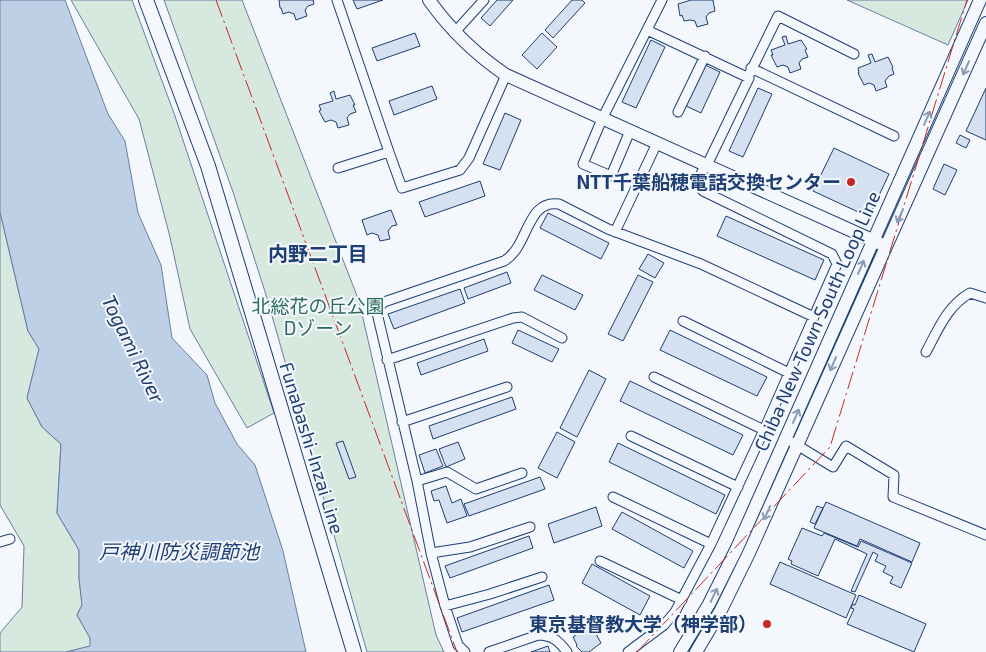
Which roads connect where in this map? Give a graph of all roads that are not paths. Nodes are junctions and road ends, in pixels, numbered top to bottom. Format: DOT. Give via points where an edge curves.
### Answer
graph roads {
  1 [pos="146,0"];
  2 [pos="337,0"];
  3 [pos="429,0"];
  4 [pos="484,0"];
  5 [pos="662,0"];
  6 [pos="980,0"];
  7 [pos="986,23"];
  8 [pos="647,30"];
  9 [pos="454,32"];
  10 [pos="854,54"];
  11 [pos="705,56"];
  12 [pos="750,73"];
  13 [pos="506,75"];
  14 [pos="678,112"];
  15 [pos="602,119"];
  16 [pos="630,131"];
  17 [pos="894,136"];
  18 [pos="657,143"];
  19 [pos="389,152"];
  20 [pos="706,165"];
  21 [pos="338,168"];
  22 [pos="615,232"];
  23 [pos="873,240"];
  24 [pos="886,246"];
  25 [pos="986,298"];
  26 [pos="814,317"];
  27 [pos="683,321"];
  28 [pos="562,338"];
  29 [pos="926,352"];
  30 [pos="387,360"];
  31 [pos="789,373"];
  32 [pos="654,376"];
  33 [pos="507,387"];
  34 [pos="402,422"];
  35 [pos="764,430"];
  36 [pos="631,436"];
  37 [pos="786,438"];
  38 [pos="797,445"];
  39 [pos="522,473"];
  40 [pos="417,481"];
  41 [pos="738,487"];
  42 [pos="614,497"];
  43 [pos="530,527"];
  44 [pos="986,535"];
  45 [pos="10,539"];
  46 [pos="0,542"];
  47 [pos="711,544"];
  48 [pos="430,553"];
  49 [pos="600,561"];
  50 [pos="542,577"];
  51 [pos="682,600"];
  52 [pos="445,606"];
  53 [pos="354,652"];
  54 [pos="465,652"];
  55 [pos="489,652"];
  56 [pos="567,652"];
  57 [pos="628,652"];
  58 [pos="680,652"];
  59 [pos="696,652"];
  1 -- 53 [label="main road, Funabashi-Inzai Line" via="208,166"];
  2 -- 19 [label="street"];
  3 -- 9 [label="main road"];
  4 -- 9 [label="street"];
  5 -- 8 [label="street"];
  23 -- 6 [label="main road, Chiba New Town South Loop Line, one-way"];
  7 -- 24 [label="main road, Chiba New Town South Loop Line, one-way"];
  8 -- 11 [label="street"];
  8 -- 15 [label="street"];
  9 -- 13 [label="main road" via="486,62"];
  10 -- 12 [label="street" via="778,16"];
  11 -- 12 [label="street"];
  11 -- 14 [label="street"];
  12 -- 17 [label="street"];
  12 -- 20 [label="street"];
  13 -- 15 [label="main road"];
  13 -- 19 [label="street" via="469,158 460,170 402,188"];
  15 -- 16 [label="main road"];
  15 -- 16 [label="street" via="583,164 611,176"];
  16 -- 18 [label="main road"];
  18 -- 20 [label="main road"];
  18 -- 22 [label="street"];
  19 -- 21 [label="street"];
  20 -- 23 [label="main road"];
  20 -- 26 [label="street" via="699,181 703,191 834,257 836,268"];
  22 -- 26 [label="street" via="701,264"];
  22 -- 30 [label="street" via="559,204 540,208 508,259 384,302 377,313"];
  23 -- 24 [label="main road"];
  37 -- 23 [label="main road, Chiba New Town South Loop Line, one-way"];
  24 -- 38 [label="main road, Chiba New Town South Loop Line, one-way"];
  25 -- 29 [label="street" via="970,293 960,298 949,310"];
  26 -- 31 [label="street"];
  27 -- 31 [label="street"];
  28 -- 30 [label="street" via="519,317"];
  30 -- 34 [label="street"];
  31 -- 35 [label="street"];
  32 -- 35 [label="street"];
  33 -- 34 [label="street"];
  34 -- 40 [label="street"];
  35 -- 41 [label="street"];
  36 -- 41 [label="street"];
  37 -- 38 [label="street"];
  58 -- 37 [label="main road, Chiba New Town South Loop Line, one-way" via="714,596"];
  38 -- 44 [label="street" via="833,466 846,446 894,475 892,497"];
  38 -- 59 [label="main road, Chiba New Town South Loop Line, one-way" via="749,553"];
  39 -- 40 [label="street" via="476,489 447,472"];
  40 -- 48 [label="street"];
  41 -- 47 [label="street"];
  42 -- 47 [label="street"];
  43 -- 48 [label="street" via="470,547"];
  45 -- 46 [label="street"];
  47 -- 51 [label="street"];
  48 -- 52 [label="street"];
  49 -- 51 [label="street"];
  50 -- 52 [label="street"];
  51 -- 57 [label="street" via="664,625"];
  52 -- 54 [label="street" via="458,645"];
  55 -- 56 [label="street" via="544,635 556,640"];
}
